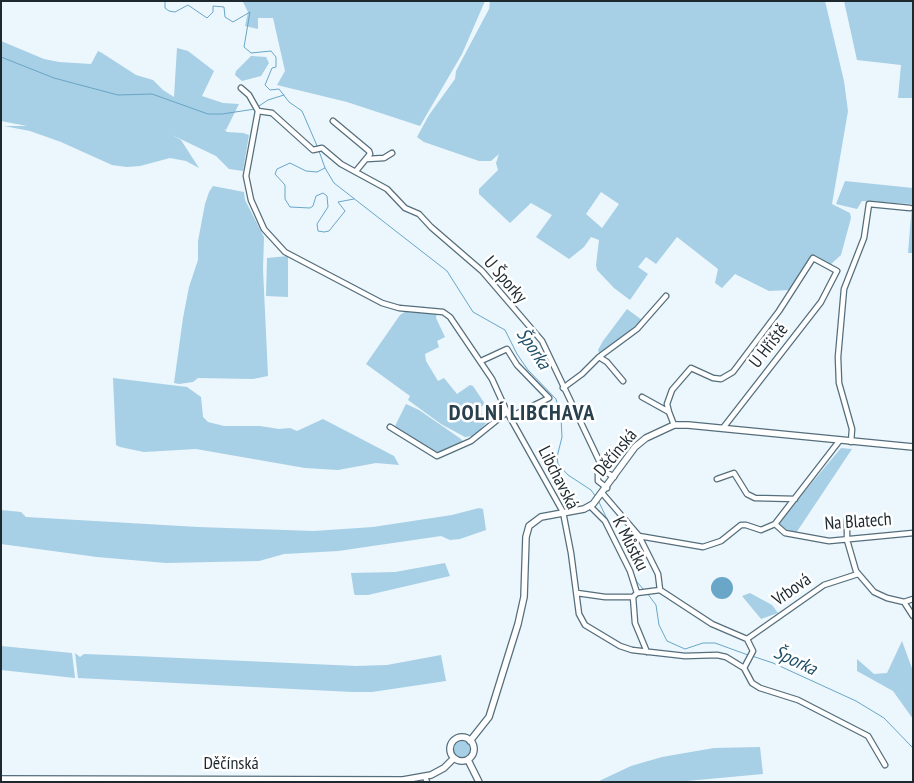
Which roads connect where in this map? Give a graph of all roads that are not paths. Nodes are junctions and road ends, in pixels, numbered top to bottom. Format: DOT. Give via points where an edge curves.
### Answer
graph roads {
  1 [pos="241,88"];
  2 [pos="257,109"];
  3 [pos="333,121"];
  4 [pos="392,153"];
  5 [pos="367,159"];
  6 [pos="356,171"];
  7 [pos="910,208"];
  8 [pos="666,296"];
  9 [pos="599,357"];
  10 [pos="481,361"];
  11 [pos="623,381"];
  12 [pos="562,388"];
  13 [pos="642,397"];
  14 [pos="669,412"];
  15 [pos="508,415"];
  16 [pos="674,425"];
  17 [pos="390,427"];
  18 [pos="723,428"];
  19 [pos="840,440"];
  20 [pos="851,442"];
  21 [pos="913,447"];
  22 [pos="604,471"];
  23 [pos="614,477"];
  24 [pos="717,479"];
  25 [pos="603,493"];
  26 [pos="795,499"];
  27 [pos="593,504"];
  28 [pos="563,512"];
  29 [pos="847,519"];
  30 [pos="776,525"];
  31 [pos="913,533"];
  32 [pos="639,536"];
  33 [pos="847,540"];
  34 [pos="858,574"];
  35 [pos="660,590"];
  36 [pos="576,592"];
  37 [pos="637,593"];
  38 [pos="633,597"];
  39 [pos="913,599"];
  40 [pos="904,602"];
  41 [pos="913,616"];
  42 [pos="747,639"];
  43 [pos="647,652"];
  44 [pos="744,668"];
  45 [pos="470,741"];
  46 [pos="454,758"];
  47 [pos="468,760"];
  48 [pos="885,765"];
  49 [pos="1,779"];
  50 [pos="426,779"];
  51 [pos="479,782"];
  1 -- 2 [label="street, U Šporky"];
  2 -- 6 [label="street, U Šporky" via="272,113 315,150 322,148"];
  2 -- 10 [label="street, Libchavská" via="247,187 264,230 276,245 382,303 446,314"];
  3 -- 5 [label="street" via="369,151"];
  4 -- 5 [label="street" via="384,158"];
  5 -- 6 [label="street"];
  6 -- 12 [label="street, U Šporky" via="387,189 405,208 419,214 482,271 542,341"];
  7 -- 20 [label="street" via="869,204 864,238 844,289 838,381 852,429"];
  8 -- 9 [label="street" via="637,329"];
  9 -- 11 [label="street"];
  9 -- 12 [label="street"];
  10 -- 15 [label="street, Libchavská"];
  10 -- 15 [label="street" via="507,349 517,365 549,398"];
  12 -- 22 [label="street, U Šporky"];
  13 -- 14 [label="street"];
  14 -- 16 [label="street"];
  14 -- 18 [label="street, U Hřiště" via="667,404 672,390 691,368 713,378 733,372 779,311 812,258 837,271 821,302"];
  15 -- 17 [label="street" via="471,441 437,456"];
  15 -- 28 [label="street, Libchavská"];
  16 -- 18 [label="main road, Děčínská"];
  16 -- 23 [label="main road, Děčínská" via="646,438"];
  18 -- 19 [label="main road, Děčínská"];
  19 -- 20 [label="main road, Děčínská"];
  19 -- 26 [label="street"];
  20 -- 21 [label="main road, Děčínská"];
  22 -- 23 [label="street"];
  22 -- 25 [label="street, U Šporky" via="596,477"];
  23 -- 25 [label="main road, Děčínská"];
  24 -- 26 [label="street" via="734,473 747,494 755,498"];
  25 -- 27 [label="main road, Děčínská"];
  25 -- 32 [label="street"];
  26 -- 30 [label="street"];
  27 -- 28 [label="main road"];
  27 -- 37 [label="street, K Můstku" via="630,571"];
  28 -- 36 [label="street, Libchavská"];
  28 -- 45 [label="main road" via="539,518 528,528 522,612 488,717"];
  29 -- 33 [label="street"];
  30 -- 32 [label="street" via="761,530 741,526 721,541 703,547"];
  30 -- 33 [label="street, Na Blatech" via="796,535 829,541"];
  31 -- 33 [label="street, Na Blatech"];
  32 -- 35 [label="street" via="658,574"];
  33 -- 34 [label="street"];
  34 -- 40 [label="street" via="874,592"];
  34 -- 42 [label="street, Vrbová" via="824,585"];
  35 -- 37 [label="street"];
  35 -- 42 [label="street" via="712,624"];
  36 -- 38 [label="street, K Můstku" via="604,597"];
  36 -- 43 [label="street, Libchavská" via="579,614 586,625 620,646"];
  37 -- 38 [label="street, K Můstku"];
  38 -- 43 [label="street, K Můstku" via="637,631"];
  39 -- 40 [label="street"];
  40 -- 41 [label="street"];
  42 -- 44 [label="street" via="752,653"];
  43 -- 44 [label="street, Libchavská" via="721,655"];
  44 -- 48 [label="street, Libchavská" via="760,688 791,698 868,736"];
  45 -- 46 [label="main road" via="460,737 453,742 450,751"];
  45 -- 47 [label="main road" via="474,752"];
  46 -- 47 [label="main road"];
  46 -- 50 [label="main road, Děčínská"];
  47 -- 51 [label="main road"];
  49 -- 50 [label="main road, Děčínská"];
}
